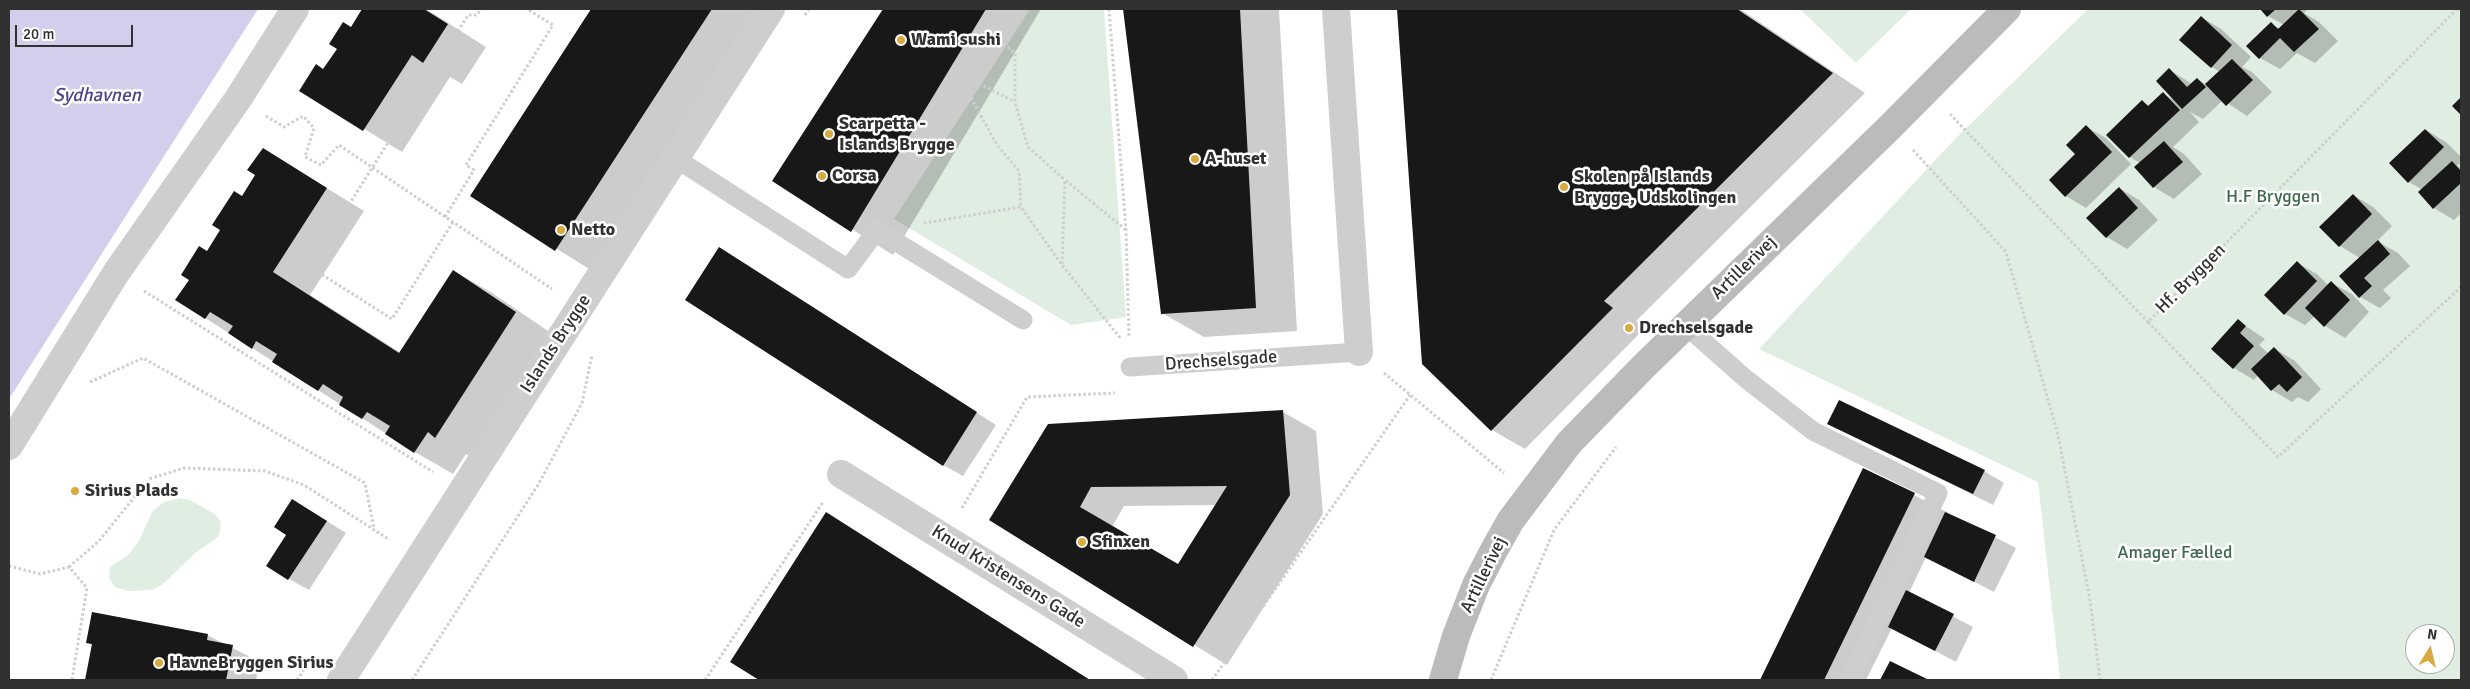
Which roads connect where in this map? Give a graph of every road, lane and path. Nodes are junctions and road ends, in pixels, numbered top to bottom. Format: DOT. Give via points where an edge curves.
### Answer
graph roads {
  1 [pos="295,9"];
  2 [pos="481,9"];
  3 [pos="527,9"];
  4 [pos="771,9"];
  5 [pos="810,9"];
  6 [pos="1015,9"];
  7 [pos="1109,9"];
  8 [pos="1336,9"];
  9 [pos="2006,9"];
  10 [pos="2459,10"];
  11 [pos="804,17"];
  12 [pos="996,38"];
  13 [pos="970,79"];
  14 [pos="965,87"];
  15 [pos="1926,88"];
  16 [pos="238,99"];
  17 [pos="1015,102"];
  18 [pos="1891,126"];
  19 [pos="675,158"];
  20 [pos="372,168"];
  21 [pos="1065,180"];
  22 [pos="1021,207"];
  23 [pos="445,217"];
  24 [pos="453,222"];
  25 [pos="877,230"];
  26 [pos="1126,230"];
  27 [pos="1062,265"];
  28 [pos="116,274"];
  29 [pos="2461,287"];
  30 [pos="580,307"];
  31 [pos="1023,320"];
  32 [pos="2148,322"];
  33 [pos="1685,325"];
  34 [pos="593,351"];
  35 [pos="1359,352"];
  36 [pos="1130,359"];
  37 [pos="83,385"];
  38 [pos="1410,395"];
  39 [pos="1622,440"];
  40 [pos="9,446"];
  41 [pos="841,474"];
  42 [pos="462,492"];
  43 [pos="1530,494"];
  44 [pos="374,529"];
  45 [pos="944,538"];
  46 [pos="395,543"];
  47 [pos="9,566"];
  48 [pos="69,567"];
  49 [pos="72,680"];
  50 [pos="341,680"];
  51 [pos="412,680"];
  52 [pos="706,680"];
  53 [pos="1174,680"];
  54 [pos="1212,680"];
  55 [pos="1443,680"];
  56 [pos="1491,680"];
  57 [pos="1849,680"];
  58 [pos="2100,680"];
  1 -- 16 [label="street"];
  2 -- 20 [label="path" via="477,15 468,15"];
  3 -- 23 [label="path" via="553,25 466,165 474,170"];
  4 -- 19 [label="street, Islands Brygge"];
  5 -- 11 [label="path"];
  6 -- 12 [label="path"];
  7 -- 26 [label="path"];
  8 -- 35 [label="street"];
  9 -- 15 [label="street, Artillerivej"];
  10 -- 32 [label="path, Hf. Bryggen"];
  12 -- 13 [label="path"];
  12 -- 17 [label="path" via="1015,53"];
  13 -- 14 [label="path"];
  13 -- 17 [label="path"];
  14 -- 22 [label="path" via="997,145 1019,171"];
  14 -- 25 [label="path"];
  15 -- 18 [label="street, Artillerivej"];
  15 -- 32 [label="path"];
  16 -- 20 [label="path" via="284,127 302,116 314,128 305,157 321,165 339,145"];
  16 -- 28 [label="street"];
  17 -- 21 [label="path" via="1028,147"];
  18 -- 33 [label="street, Artillerivej"];
  18 -- 58 [label="path" via="2006,252 2058,435 2090,600"];
  19 -- 25 [label="lane" via="848,269"];
  19 -- 30 [label="street, Islands Brygge"];
  20 -- 23 [label="path"];
  20 -- 24 [label="path" via="310,267 392,319"];
  21 -- 26 [label="path"];
  21 -- 27 [label="path"];
  22 -- 25 [label="path"];
  22 -- 27 [label="path"];
  23 -- 24 [label="path"];
  24 -- 30 [label="path"];
  25 -- 31 [label="lane"];
  26 -- 36 [label="path"];
  27 -- 36 [label="path"];
  28 -- 40 [label="street"];
  28 -- 42 [label="path"];
  29 -- 32 [label="path, Hf. Bryggen" via="2278,457"];
  30 -- 42 [label="street, Islands Brygge"];
  33 -- 43 [label="street, Artillerivej" via="1570,443"];
  33 -- 57 [label="lane" via="1746,379 1813,431 1938,493"];
  34 -- 51 [label="path" via="582,403 538,486"];
  35 -- 36 [label="lane, Drechselsgade"];
  35 -- 38 [label="path"];
  36 -- 45 [label="path" via="1131,392 1027,397"];
  37 -- 44 [label="path" via="143,358 365,483"];
  38 -- 43 [label="path"];
  38 -- 54 [label="path"];
  39 -- 56 [label="path" via="1554,530"];
  41 -- 45 [label="street, Knud Kristensens Gade"];
  41 -- 52 [label="path"];
  42 -- 50 [label="street, Islands Brygge"];
  43 -- 55 [label="street, Artillerivej" via="1511,520 1476,585"];
  44 -- 46 [label="path"];
  44 -- 48 [label="path" via="304,485 265,471 184,468 149,479 99,541"];
  45 -- 53 [label="street, Knud Kristensens Gade"];
  47 -- 48 [label="path" via="40,574"];
  48 -- 49 [label="path" via="87,588"];
}
